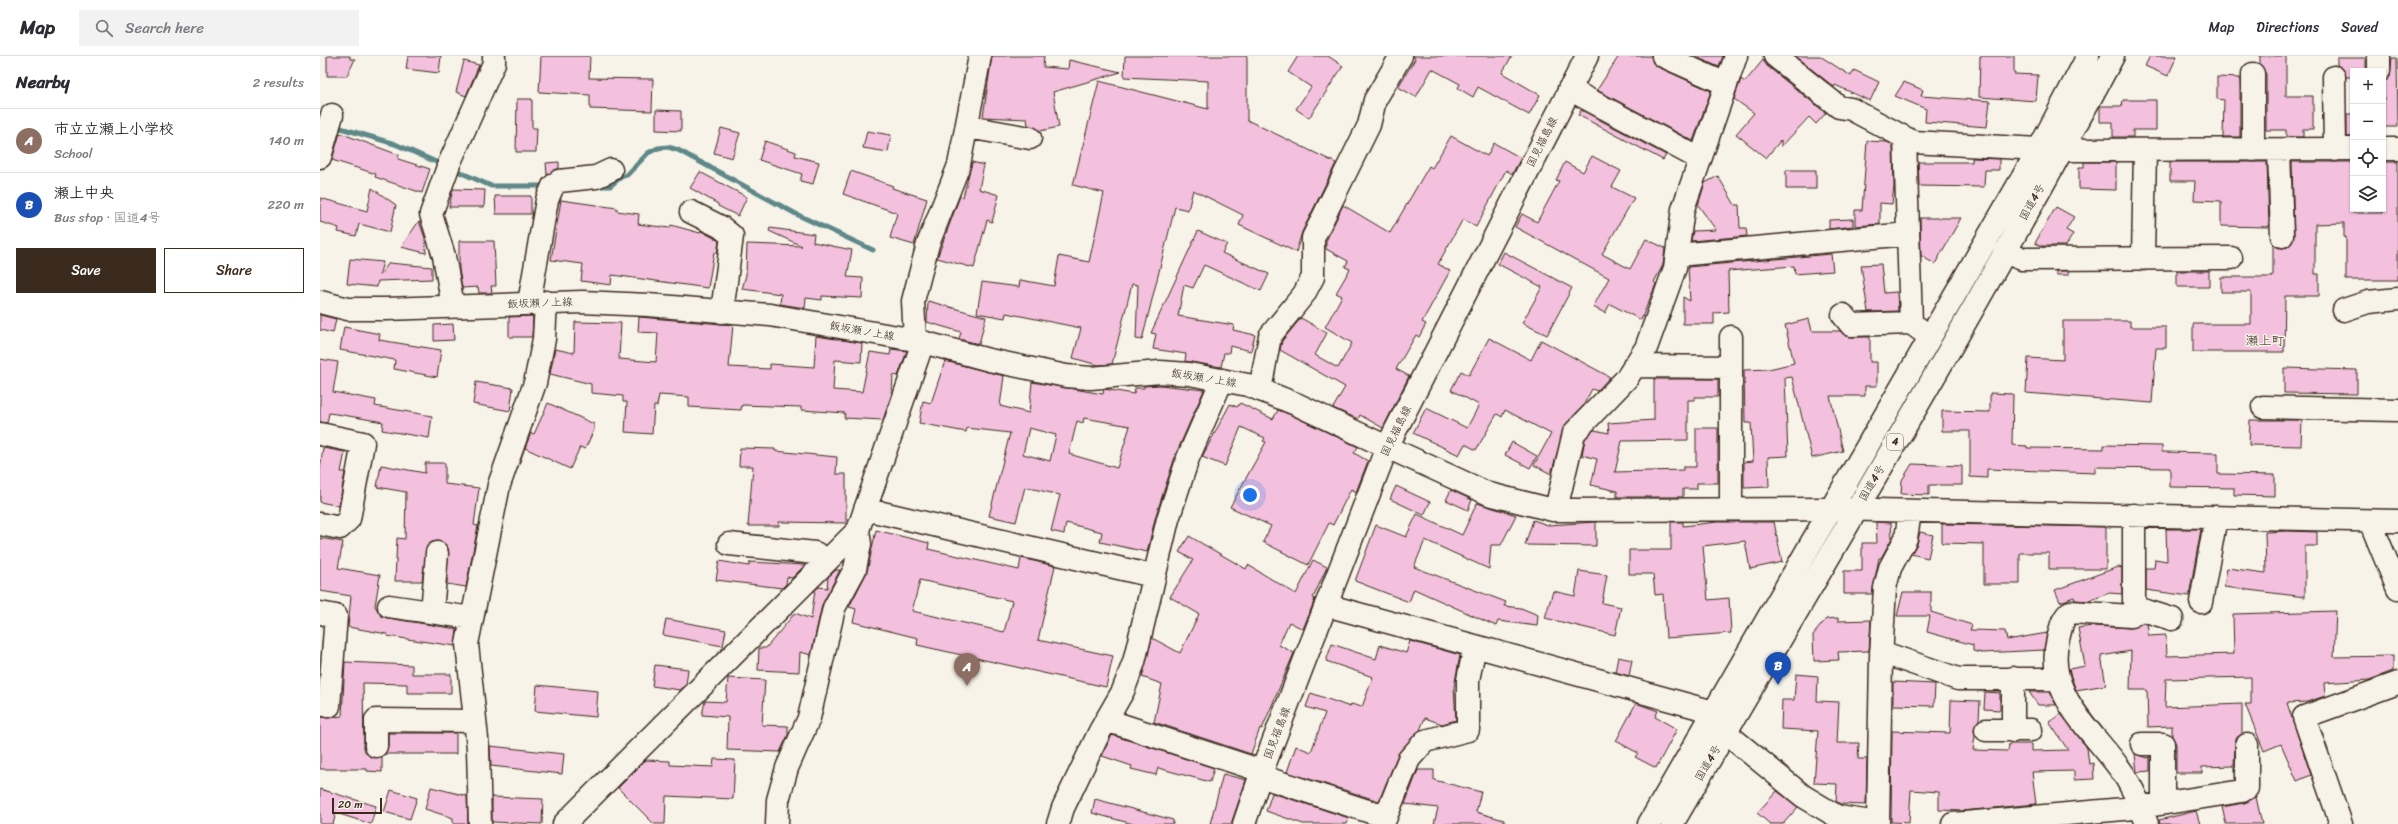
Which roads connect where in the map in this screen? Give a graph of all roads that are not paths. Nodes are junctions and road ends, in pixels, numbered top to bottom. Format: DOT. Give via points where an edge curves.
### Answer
graph roads {
  1 [pos="494,56"];
  2 [pos="980,56"];
  3 [pos="1401,56"];
  4 [pos="1587,56"];
  5 [pos="1663,56"];
  6 [pos="1736,56"];
  7 [pos="1775,56"];
  8 [pos="2088,56"];
  9 [pos="2113,56"];
  10 [pos="2379,56"];
  11 [pos="2379,68"];
  12 [pos="2253,74"];
  13 [pos="2334,77"];
  14 [pos="1726,84"];
  15 [pos="1569,89"];
  16 [pos="332,115"];
  17 [pos="968,127"];
  18 [pos="1030,138"];
  19 [pos="1905,138"];
  20 [pos="2039,149"];
  21 [pos="2386,149"];
  22 [pos="2398,149"];
  23 [pos="2061,150"];
  24 [pos="2145,150"];
  25 [pos="2253,150"];
  26 [pos="2279,150"];
  27 [pos="2344,150"];
  28 [pos="320,157"];
  29 [pos="1700,159"];
  30 [pos="611,170"];
  31 [pos="690,212"];
  32 [pos="1908,234"];
  33 [pos="2282,236"];
  34 [pos="2004,252"];
  35 [pos="1677,255"];
  36 [pos="2143,258"];
  37 [pos="2231,258"];
  38 [pos="2398,299"];
  39 [pos="320,302"];
  40 [pos="537,302"];
  41 [pos="453,306"];
  42 [pos="2344,310"];
  43 [pos="722,312"];
  44 [pos="1843,315"];
  45 [pos="1911,323"];
  46 [pos="1930,335"];
  47 [pos="1731,337"];
  48 [pos="919,341"];
  49 [pos="1634,366"];
  50 [pos="1731,367"];
  51 [pos="1222,380"];
  52 [pos="1260,390"];
  53 [pos="2263,406"];
  54 [pos="2398,410"];
  55 [pos="320,434"];
  56 [pos="1387,447"];
  57 [pos="865,509"];
  58 [pos="1556,509"];
  59 [pos="1731,509"];
  60 [pos="1831,509"];
  61 [pos="1856,510"];
  62 [pos="1910,512"];
  63 [pos="2134,515"];
  64 [pos="2216,517"];
  65 [pos="2370,521"];
  66 [pos="2398,522"];
  67 [pos="320,524"];
  68 [pos="858,530"];
  69 [pos="729,544"];
  70 [pos="437,553"];
  71 [pos="828,560"];
  72 [pos="1153,576"];
  73 [pos="2398,589"];
  74 [pos="2201,602"];
  75 [pos="1326,605"];
  76 [pos="389,606"];
  77 [pos="432,612"];
  78 [pos="320,613"];
  79 [pos="2134,614"];
  80 [pos="472,618"];
  81 [pos="2172,619"];
  82 [pos="1475,646"];
  83 [pos="1881,652"];
  84 [pos="2014,678"];
  85 [pos="2058,679"];
  86 [pos="2398,683"];
  87 [pos="320,704"];
  88 [pos="1714,712"];
  89 [pos="1106,720"];
  90 [pos="475,722"];
  91 [pos="1986,730"];
  92 [pos="1726,733"];
  93 [pos="2142,744"];
  94 [pos="2247,745"];
  95 [pos="376,746"];
  96 [pos="1261,774"];
  97 [pos="2163,803"];
  98 [pos="2144,816"];
  99 [pos="1384,820"];
  100 [pos="1979,823"];
  101 [pos="480,824"];
  102 [pos="564,824"];
  103 [pos="777,824"];
  104 [pos="1058,824"];
  105 [pos="1244,824"];
  106 [pos="1649,824"];
  107 [pos="1672,824"];
  108 [pos="1878,824"];
  109 [pos="1953,824"];
  110 [pos="2341,824"];
  1 -- 41 [label="main road" via="494,63 448,167 431,214 444,256"];
  2 -- 17 [label="main road"];
  3 -- 52 [label="main road" via="1375,100 1368,126 1312,238 1313,277 1304,294 1270,336"];
  4 -- 15 [label="main road, 国見福島線"];
  5 -- 14 [label="main road"];
  6 -- 14 [label="main road"];
  7 -- 19 [label="main road" via="1839,107 1851,109"];
  8 -- 20 [label="main road, 国道4号 / 4"];
  9 -- 23 [label="main road, 国道4号 / 4"];
  10 -- 11 [label="main road"];
  12 -- 25 [label="main road"];
  13 -- 27 [label="main road"];
  14 -- 29 [label="main road"];
  15 -- 29 [label="main road"];
  15 -- 56 [label="main road, 国見福島線"];
  16 -- 28 [label="main road"];
  17 -- 18 [label="main road"];
  17 -- 48 [label="main road" via="959,166 928,244 913,301"];
  19 -- 20 [label="main road" via="1913,142"];
  19 -- 32 [label="main road"];
  20 -- 46 [label="main road, 国道4号 / 4"];
  21 -- 22 [label="main road"];
  23 -- 24 [label="main road"];
  23 -- 34 [label="main road, 国道4号 / 4"];
  24 -- 25 [label="main road"];
  24 -- 36 [label="main road"];
  25 -- 26 [label="main road"];
  26 -- 27 [label="main road"];
  26 -- 33 [label="main road"];
  29 -- 35 [label="main road" via="1683,209"];
  30 -- 40 [label="main road" via="596,177 559,181 553,186 547,200"];
  31 -- 43 [label="main road" via="721,227 732,236"];
  32 -- 35 [label="main road"];
  32 -- 45 [label="main road"];
  34 -- 36 [label="main road" via="2022,259"];
  34 -- 61 [label="main road, 国道4号 / 4"];
  35 -- 49 [label="main road" via="1673,278 1646,348"];
  36 -- 37 [label="main road"];
  38 -- 42 [label="main road" via="2368,302"];
  39 -- 41 [label="main road, 飯坂瀬ノ上線" via="348,309"];
  40 -- 41 [label="main road, 飯坂瀬ノ上線"];
  40 -- 43 [label="main road, 飯坂瀬ノ上線" via="648,305"];
  40 -- 80 [label="main road" via="544,339 534,383 499,485"];
  43 -- 48 [label="main road, 飯坂瀬ノ上線" via="770,315"];
  44 -- 45 [label="main road" via="1851,325"];
  45 -- 46 [label="main road"];
  46 -- 60 [label="main road, 国道4号 / 4"];
  47 -- 50 [label="main road"];
  48 -- 51 [label="main road, 飯坂瀬ノ上線" via="989,360 1066,376 1091,378 1160,372"];
  48 -- 57 [label="main road"];
  49 -- 50 [label="main road"];
  49 -- 58 [label="main road" via="1627,378 1574,433"];
  50 -- 59 [label="main road"];
  51 -- 52 [label="main road, 飯坂瀬ノ上線"];
  51 -- 72 [label="main road" via="1188,458"];
  52 -- 56 [label="main road, 飯坂瀬ノ上線"];
  53 -- 54 [label="main road"];
  55 -- 67 [label="main road" via="363,443 349,519 340,528"];
  56 -- 58 [label="main road, 飯坂瀬ノ上線" via="1490,494 1533,506"];
  56 -- 75 [label="main road, 国見福島線"];
  57 -- 68 [label="main road"];
  57 -- 72 [label="main road"];
  58 -- 59 [label="main road, 飯坂瀬ノ上線"];
  59 -- 60 [label="main road, 飯坂瀬ノ上線"];
  60 -- 61 [label="main road, 飯坂瀬ノ上線"];
  60 -- 88 [label="main road, 国道4号 / 4"];
  61 -- 62 [label="main road, 飯坂瀬ノ上線"];
  61 -- 92 [label="main road, 国道4号 / 4"];
  62 -- 63 [label="main road, 飯坂瀬ノ上線"];
  62 -- 83 [label="main road" via="1906,538 1890,568 1885,588"];
  63 -- 64 [label="main road, 飯坂瀬ノ上線"];
  63 -- 79 [label="main road"];
  64 -- 65 [label="main road, 飯坂瀬ノ上線"];
  64 -- 74 [label="main road"];
  65 -- 66 [label="main road, 飯坂瀬ノ上線"];
  65 -- 73 [label="main road"];
  68 -- 71 [label="main road"];
  68 -- 103 [label="main road" via="860,544 855,569 834,608 809,718 787,768 778,800"];
  69 -- 71 [label="main road" via="815,553"];
  70 -- 77 [label="main road"];
  71 -- 102 [label="main road"];
  72 -- 89 [label="main road" via="1134,662 1124,691"];
  75 -- 82 [label="main road"];
  75 -- 96 [label="main road, 国見福島線"];
  76 -- 77 [label="main road"];
  77 -- 80 [label="main road"];
  78 -- 87 [label="main road" via="336,616 329,706"];
  79 -- 81 [label="main road" via="2144,610"];
  79 -- 85 [label="main road" via="2122,616 2070,612 2063,618 2055,650"];
  80 -- 90 [label="main road" via="467,654"];
  82 -- 88 [label="main road"];
  82 -- 99 [label="main road" via="1468,680 1468,730 1425,741 1409,760"];
  83 -- 84 [label="main road" via="1958,679"];
  83 -- 108 [label="main road"];
  84 -- 85 [label="main road"];
  84 -- 91 [label="main road" via="2022,730"];
  85 -- 98 [label="main road" via="2063,694 2121,770"];
  86 -- 110 [label="main road" via="2304,717"];
  88 -- 106 [label="main road, 国道4号 / 4"];
  89 -- 96 [label="main road"];
  89 -- 104 [label="main road" via="1063,808"];
  90 -- 95 [label="main road" via="376,720"];
  90 -- 101 [label="main road"];
  92 -- 107 [label="main road, 国道4号 / 4"];
  92 -- 108 [label="main road" via="1803,796 1838,817"];
  93 -- 97 [label="main road" via="2163,744"];
  94 -- 97 [label="main road" via="2247,788 2242,791"];
  96 -- 99 [label="main road"];
  96 -- 105 [label="main road, 国見福島線"];
  97 -- 98 [label="main road"];
  98 -- 100 [label="main road"];
  100 -- 109 [label="main road"];
}
